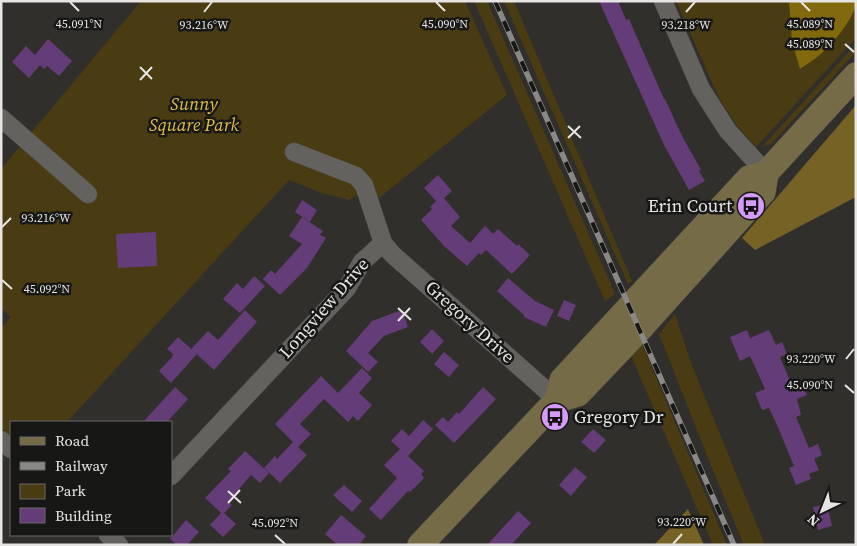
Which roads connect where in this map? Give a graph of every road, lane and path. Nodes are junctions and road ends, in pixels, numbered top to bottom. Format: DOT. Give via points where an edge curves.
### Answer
graph roads {
  1 [pos="663,1"];
  2 [pos="856,75"];
  3 [pos="1,118"];
  4 [pos="294,152"];
  5 [pos="766,173"];
  6 [pos="88,194"];
  7 [pos="383,243"];
  8 [pos="557,400"];
  9 [pos="172,475"];
  10 [pos="420,545"];
  1 -- 5 [label="street" via="701,89 728,130"];
  2 -- 5 [label="main road"];
  3 -- 6 [label="street"];
  4 -- 7 [label="street, Longview Drive" via="356,176 364,186"];
  5 -- 8 [label="main road" via="749,178 562,380"];
  7 -- 8 [label="street, Gregory Drive"];
  7 -- 9 [label="street, Longview Drive" via="362,262 347,288"];
  8 -- 10 [label="main road"];
}
